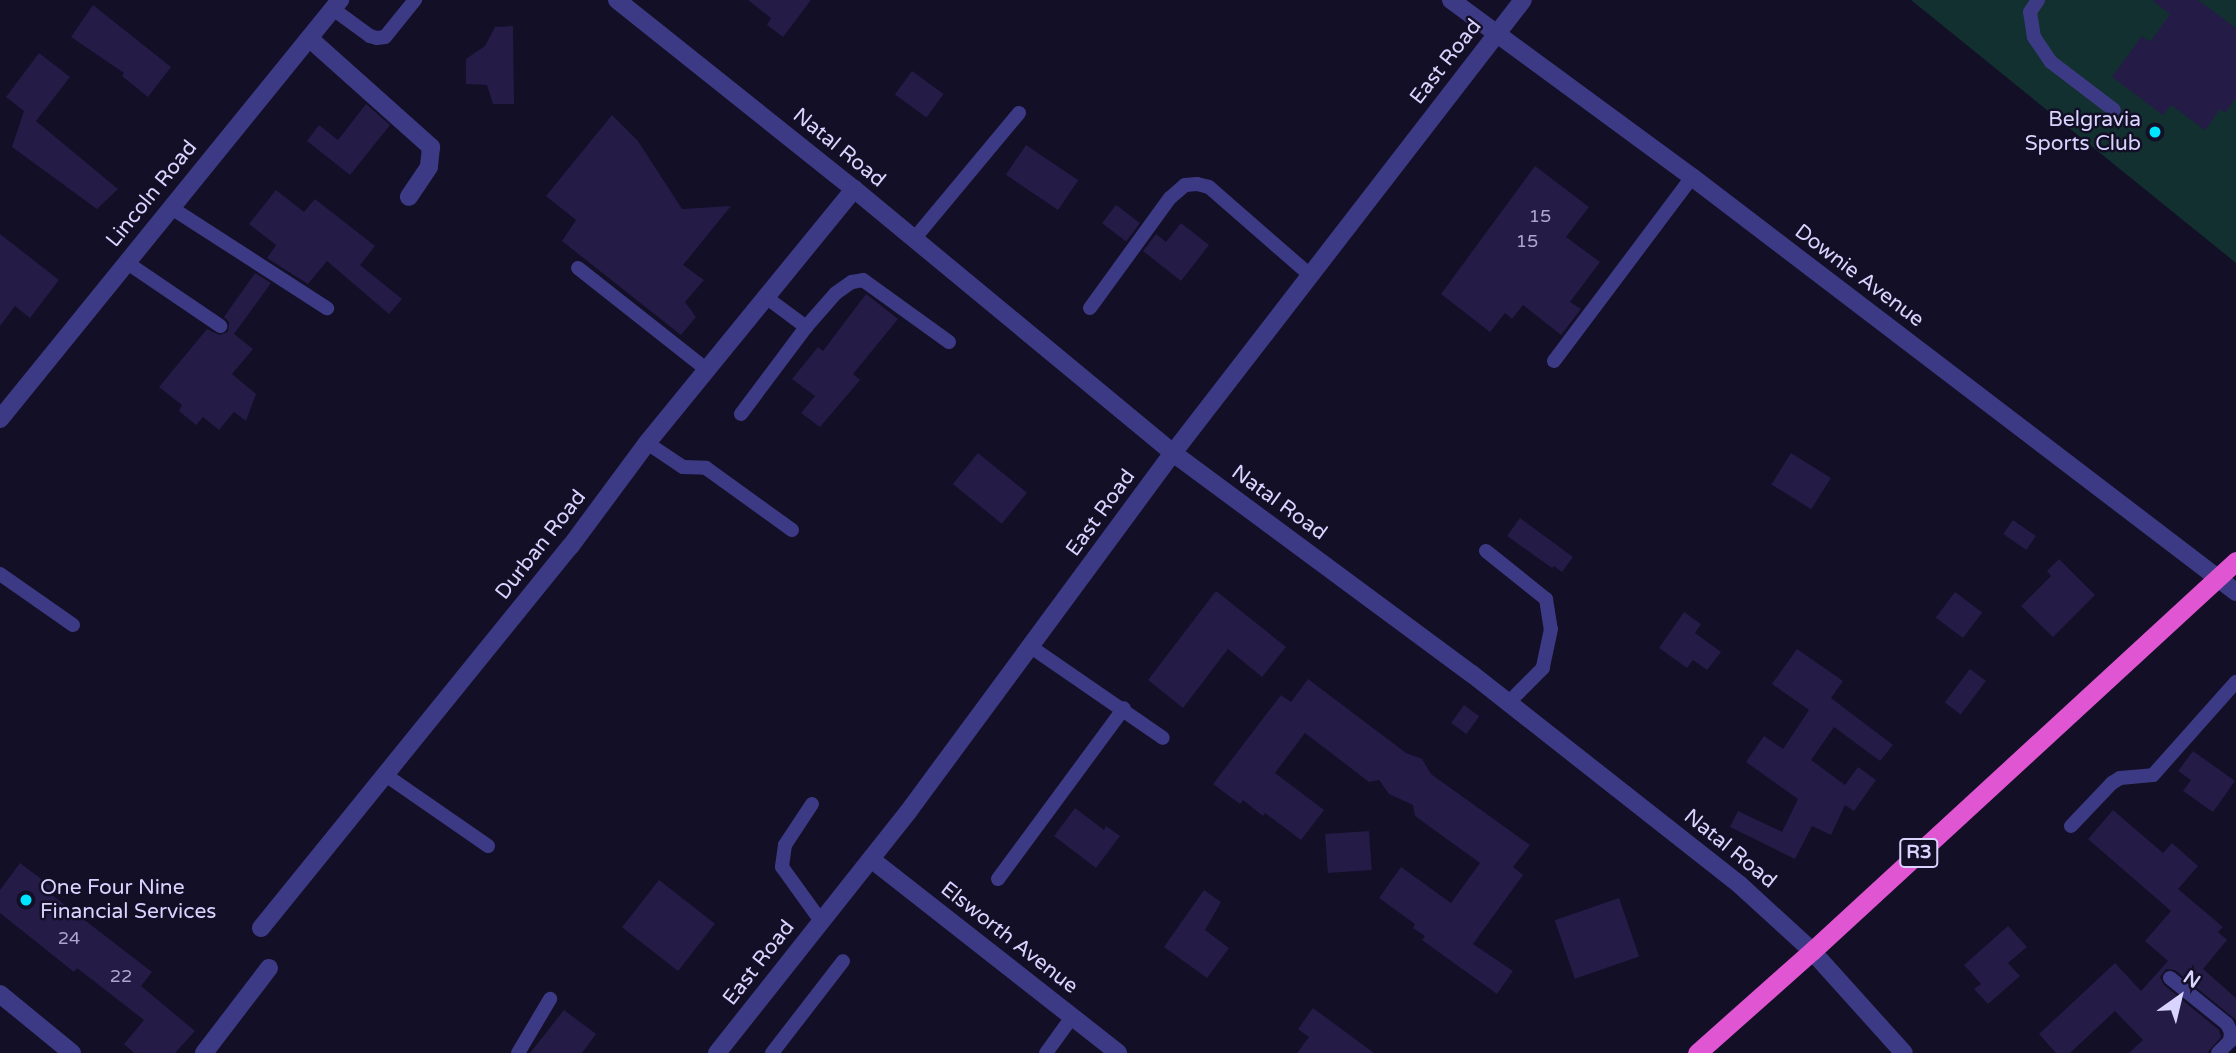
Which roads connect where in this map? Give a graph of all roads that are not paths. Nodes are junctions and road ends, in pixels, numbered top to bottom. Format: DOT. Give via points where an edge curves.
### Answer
graph roads {
  1 [pos="415,0"];
  2 [pos="617,0"];
  3 [pos="1451,0"];
  4 [pos="1523,0"];
  5 [pos="2038,0"];
  6 [pos="336,4"];
  7 [pos="1496,34"];
  8 [pos="309,38"];
  9 [pos="2114,110"];
  10 [pos="1019,113"];
  11 [pos="1692,177"];
  12 [pos="854,189"];
  13 [pos="409,197"];
  14 [pos="170,207"];
  15 [pos="914,239"];
  16 [pos="126,262"];
  17 [pos="578,268"];
  18 [pos="1310,275"];
  19 [pos="767,298"];
  20 [pos="327,308"];
  21 [pos="1090,308"];
  22 [pos="220,326"];
  23 [pos="806,327"];
  24 [pos="949,342"];
  25 [pos="1554,361"];
  26 [pos="706,369"];
  27 [pos="741,414"];
  28 [pos="0,419"];
  29 [pos="647,443"];
  30 [pos="1173,453"];
  31 [pos="792,530"];
  32 [pos="1486,551"];
  33 [pos="2236,561"];
  34 [pos="0,574"];
  35 [pos="2218,578"];
  36 [pos="2236,592"];
  37 [pos="73,625"];
  38 [pos="1031,647"];
  39 [pos="2236,682"];
  40 [pos="1509,702"];
  41 [pos="1124,708"];
  42 [pos="1163,738"];
  43 [pos="387,776"];
  44 [pos="812,804"];
  45 [pos="2071,826"];
  46 [pos="488,846"];
  47 [pos="871,859"];
  48 [pos="998,879"];
  49 [pos="821,921"];
  50 [pos="261,928"];
  51 [pos="1812,951"];
  52 [pos="843,961"];
  53 [pos="269,968"];
  54 [pos="2169,978"];
  55 [pos="0,994"];
  56 [pos="550,999"];
  57 [pos="1072,1017"];
  58 [pos="72,1053"];
  59 [pos="204,1053"];
  60 [pos="518,1053"];
  61 [pos="716,1053"];
  62 [pos="772,1053"];
  63 [pos="1046,1053"];
  64 [pos="1118,1053"];
  65 [pos="1697,1053"];
  66 [pos="1904,1053"];
  67 [pos="2218,1053"];
  1 -- 6 [label="lane" via="385,37 377,38"];
  2 -- 12 [label="street, Natal Road"];
  3 -- 7 [label="street, Downie Avenue"];
  4 -- 7 [label="street, East Road"];
  5 -- 9 [label="lane" via="2030,12 2034,37 2051,62"];
  6 -- 8 [label="street, Lincoln Road"];
  7 -- 11 [label="street, Downie Avenue"];
  7 -- 18 [label="street, East Road"];
  8 -- 13 [label="street" via="431,146 429,167"];
  8 -- 14 [label="street, Lincoln Road"];
  10 -- 15 [label="lane"];
  11 -- 25 [label="lane"];
  11 -- 35 [label="street, Downie Avenue"];
  12 -- 15 [label="street, Natal Road"];
  12 -- 19 [label="street, Durban Road"];
  14 -- 16 [label="street, Lincoln Road"];
  14 -- 20 [label="lane"];
  15 -- 30 [label="street, Natal Road"];
  16 -- 22 [label="lane"];
  16 -- 28 [label="street, Lincoln Road"];
  17 -- 26 [label="lane"];
  18 -- 21 [label="lane" via="1209,187 1185,185 1170,198"];
  18 -- 30 [label="street, East Road"];
  19 -- 23 [label="lane"];
  19 -- 26 [label="street, Durban Road"];
  23 -- 24 [label="lane" via="836,293 863,280"];
  23 -- 27 [label="lane"];
  26 -- 29 [label="street, Durban Road"];
  29 -- 31 [label="lane" via="683,467 706,468"];
  29 -- 43 [label="street, Durban Road"];
  30 -- 38 [label="street, East Road"];
  30 -- 40 [label="street, Natal Road"];
  32 -- 40 [label="lane" via="1546,599 1551,629 1543,667"];
  33 -- 35 [label="highway, R3"];
  34 -- 37 [label="lane"];
  35 -- 36 [label="street, Downie Avenue"];
  35 -- 51 [label="highway, R3"];
  38 -- 41 [label="lane"];
  38 -- 47 [label="street, East Road"];
  39 -- 45 [label="lane" via="2153,775 2120,778"];
  40 -- 51 [label="street, Natal Road" via="1740,885"];
  41 -- 42 [label="lane"];
  41 -- 48 [label="lane"];
  43 -- 46 [label="lane"];
  43 -- 50 [label="street, Durban Road"];
  44 -- 49 [label="lane" via="785,845 782,867"];
  47 -- 49 [label="street, East Road"];
  47 -- 57 [label="street, Elsworth Avenue"];
  49 -- 61 [label="street, East Road"];
  51 -- 65 [label="highway, R3"];
  51 -- 66 [label="street, Natal Road"];
  52 -- 62 [label="lane"];
  53 -- 59 [label="street"];
  54 -- 67 [label="lane" via="2227,1024 2230,1041"];
  55 -- 58 [label="street"];
  56 -- 60 [label="lane"];
  57 -- 63 [label="lane"];
  57 -- 64 [label="street, Elsworth Avenue"];
}
